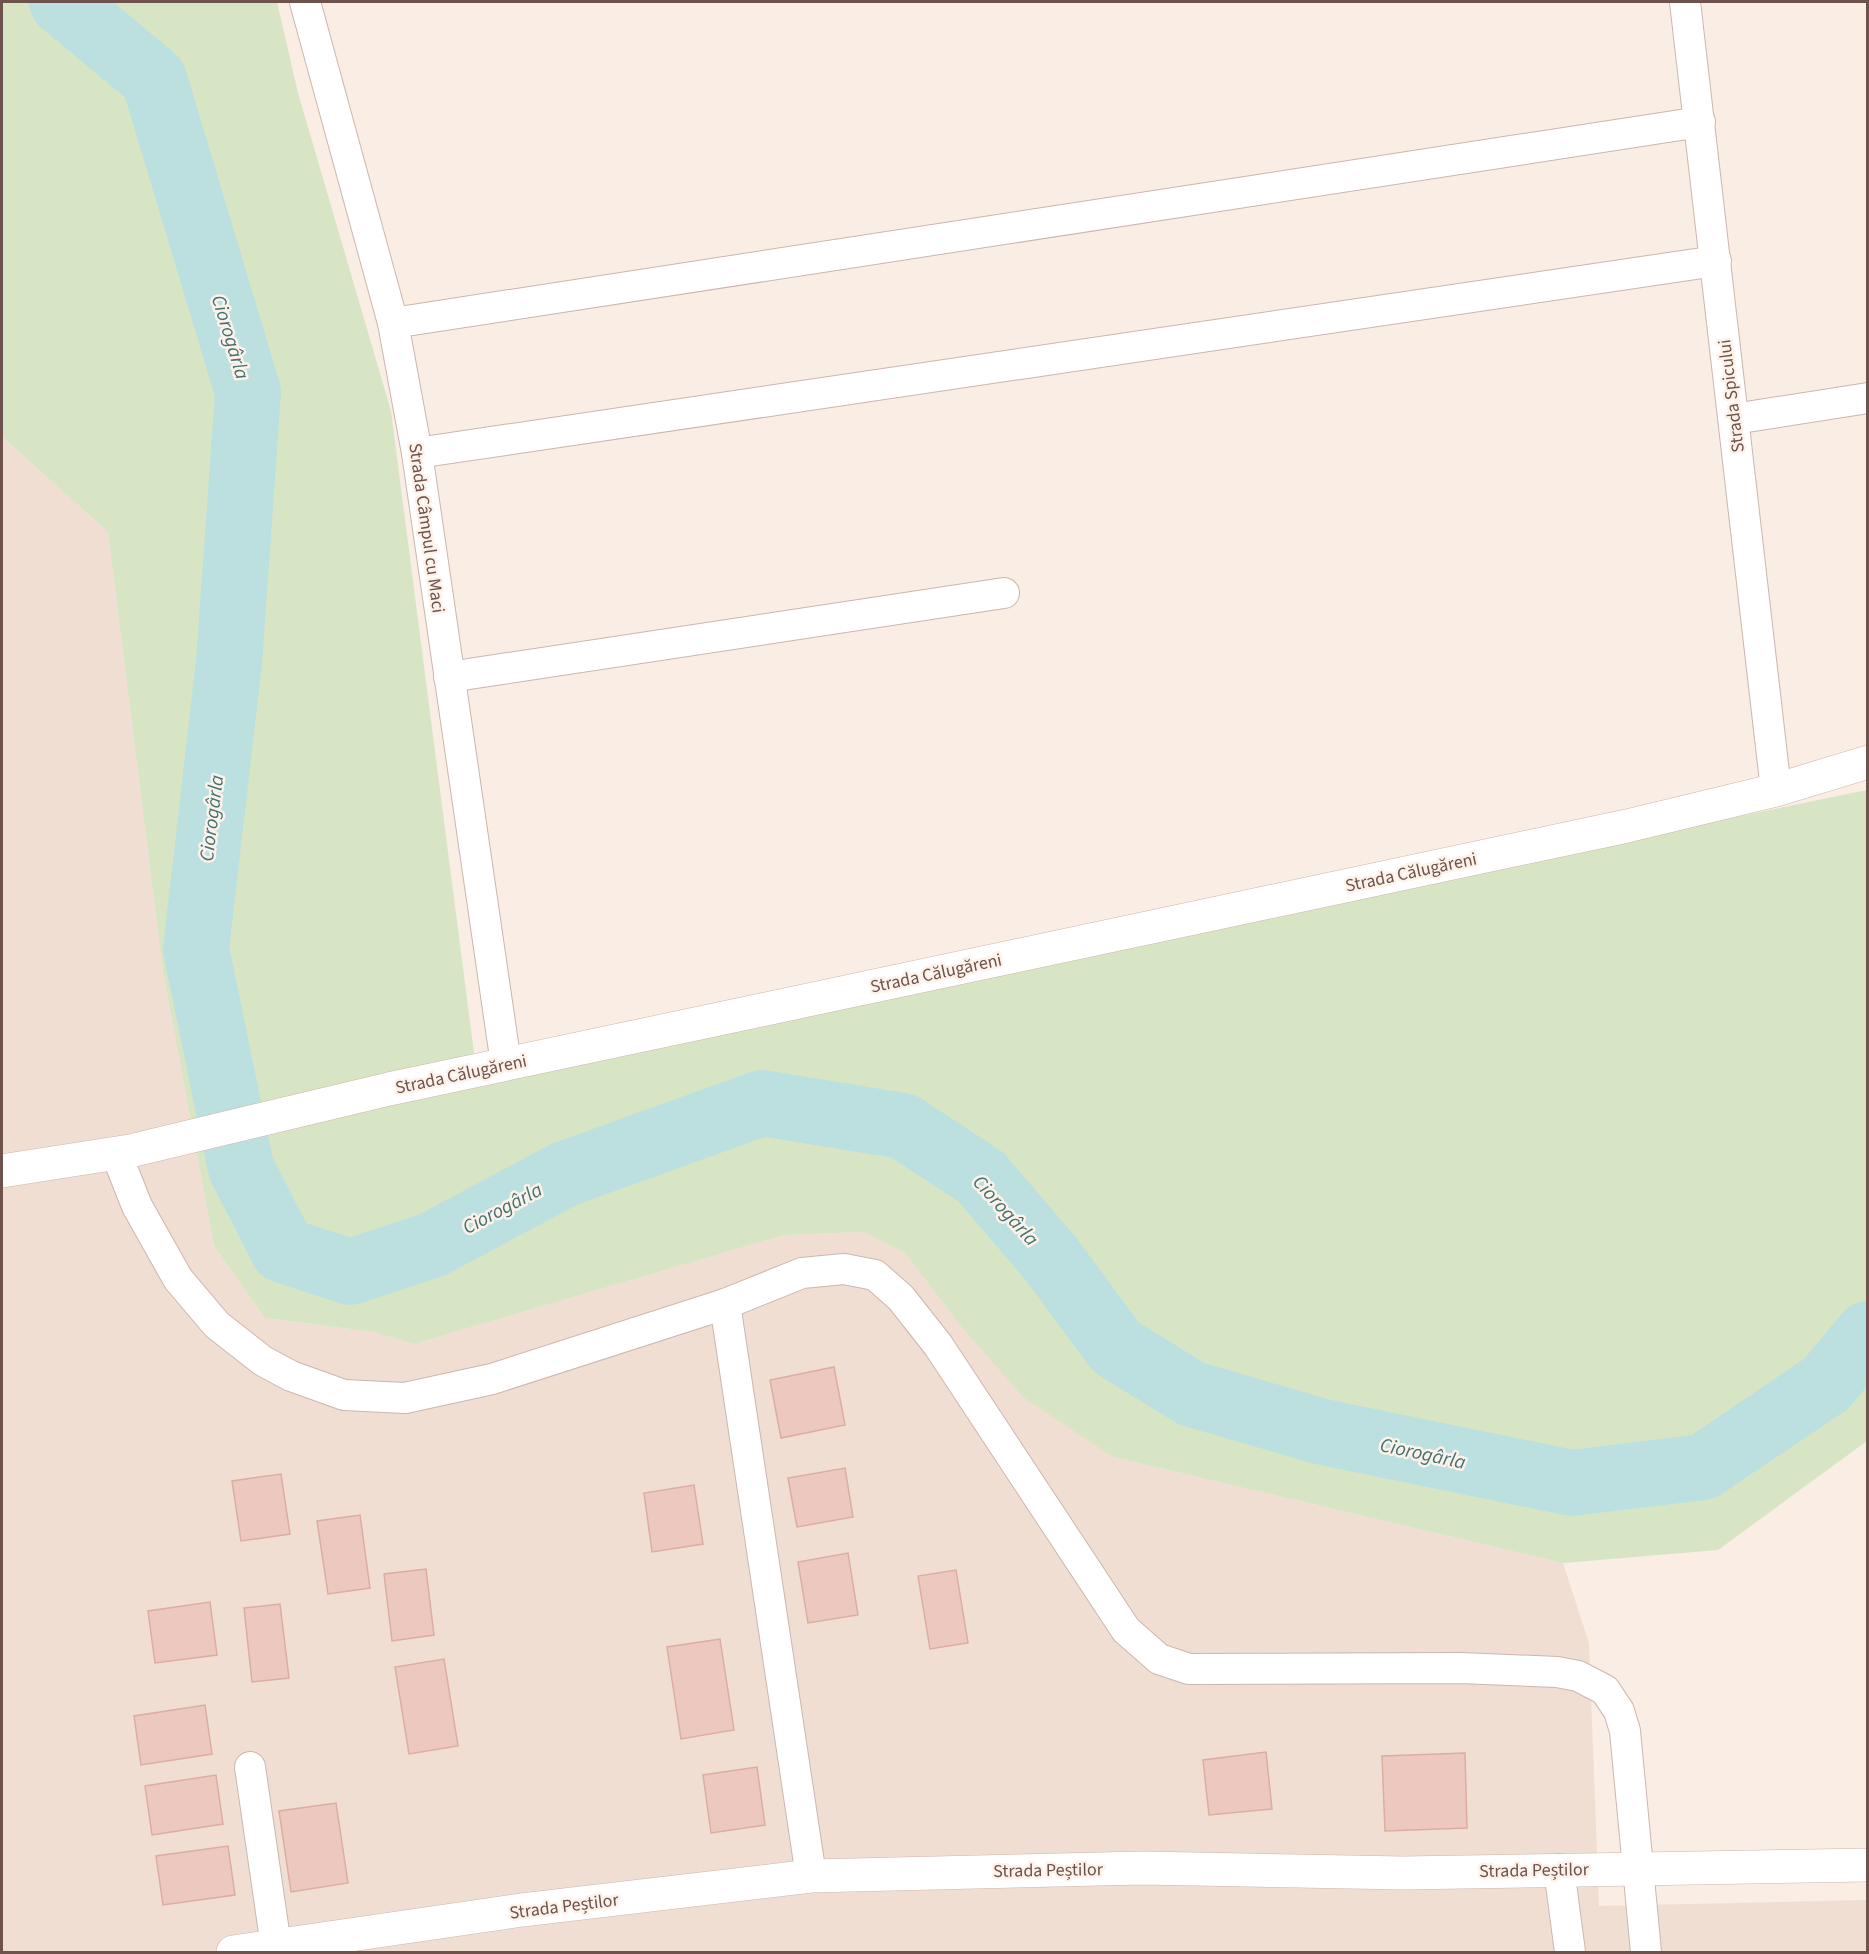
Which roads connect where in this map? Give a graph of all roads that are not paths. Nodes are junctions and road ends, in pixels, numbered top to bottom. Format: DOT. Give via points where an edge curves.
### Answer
graph roads {
  1 [pos="305,2"];
  2 [pos="1685,2"];
  3 [pos="1700,122"];
  4 [pos="1716,261"];
  5 [pos="393,323"];
  6 [pos="1868,398"];
  7 [pos="1734,419"];
  8 [pos="417,453"];
  9 [pos="1004,593"];
  10 [pos="448,678"];
  11 [pos="1868,762"];
  12 [pos="1776,790"];
  13 [pos="506,1064"];
  14 [pos="123,1152"];
  15 [pos="2,1171"];
  16 [pos="725,1304"];
  17 [pos="250,1767"];
  18 [pos="1868,1865"];
  19 [pos="1636,1867"];
  20 [pos="1559,1869"];
  21 [pos="811,1876"];
  22 [pos="276,1946"];
  23 [pos="233,1953"];
  24 [pos="1570,1953"];
  25 [pos="1646,1953"];
  1 -- 5 [label="street, Strada Câmpul cu Maci"];
  2 -- 3 [label="street, Strada Spicului"];
  3 -- 4 [label="street, Strada Spicului"];
  3 -- 5 [label="street"];
  4 -- 7 [label="street, Strada Spicului"];
  4 -- 8 [label="street"];
  5 -- 8 [label="street, Strada Câmpul cu Maci"];
  6 -- 7 [label="street"];
  7 -- 12 [label="street, Strada Spicului"];
  8 -- 10 [label="street, Strada Câmpul cu Maci"];
  9 -- 10 [label="street"];
  10 -- 13 [label="street, Strada Câmpul cu Maci"];
  11 -- 12 [label="street, Strada Călugăreni"];
  12 -- 13 [label="street, Strada Călugăreni" via="1604,831"];
  13 -- 14 [label="street, Strada Călugăreni"];
  14 -- 15 [label="street, Strada Călugăreni"];
  14 -- 16 [label="street" via="138,1206 178,1279 217,1325 263,1361 344,1395 405,1398 492,1380"];
  16 -- 19 [label="street" via="802,1273 844,1269 875,1275 902,1298 938,1345 1126,1630 1159,1659 1189,1669 1461,1668 1557,1672 1578,1676 1605,1690 1619,1711 1624,1731"];
  16 -- 21 [label="street"];
  17 -- 22 [label="street"];
  18 -- 19 [label="street, Strada Peștilor"];
  19 -- 20 [label="street, Strada Peștilor"];
  19 -- 25 [label="street"];
  20 -- 21 [label="street, Strada Peștilor" via="1403,1873 1142,1868"];
  20 -- 24 [label="street"];
  21 -- 22 [label="street, Strada Peștilor" via="522,1910"];
  22 -- 23 [label="street, Strada Peștilor"];
}
